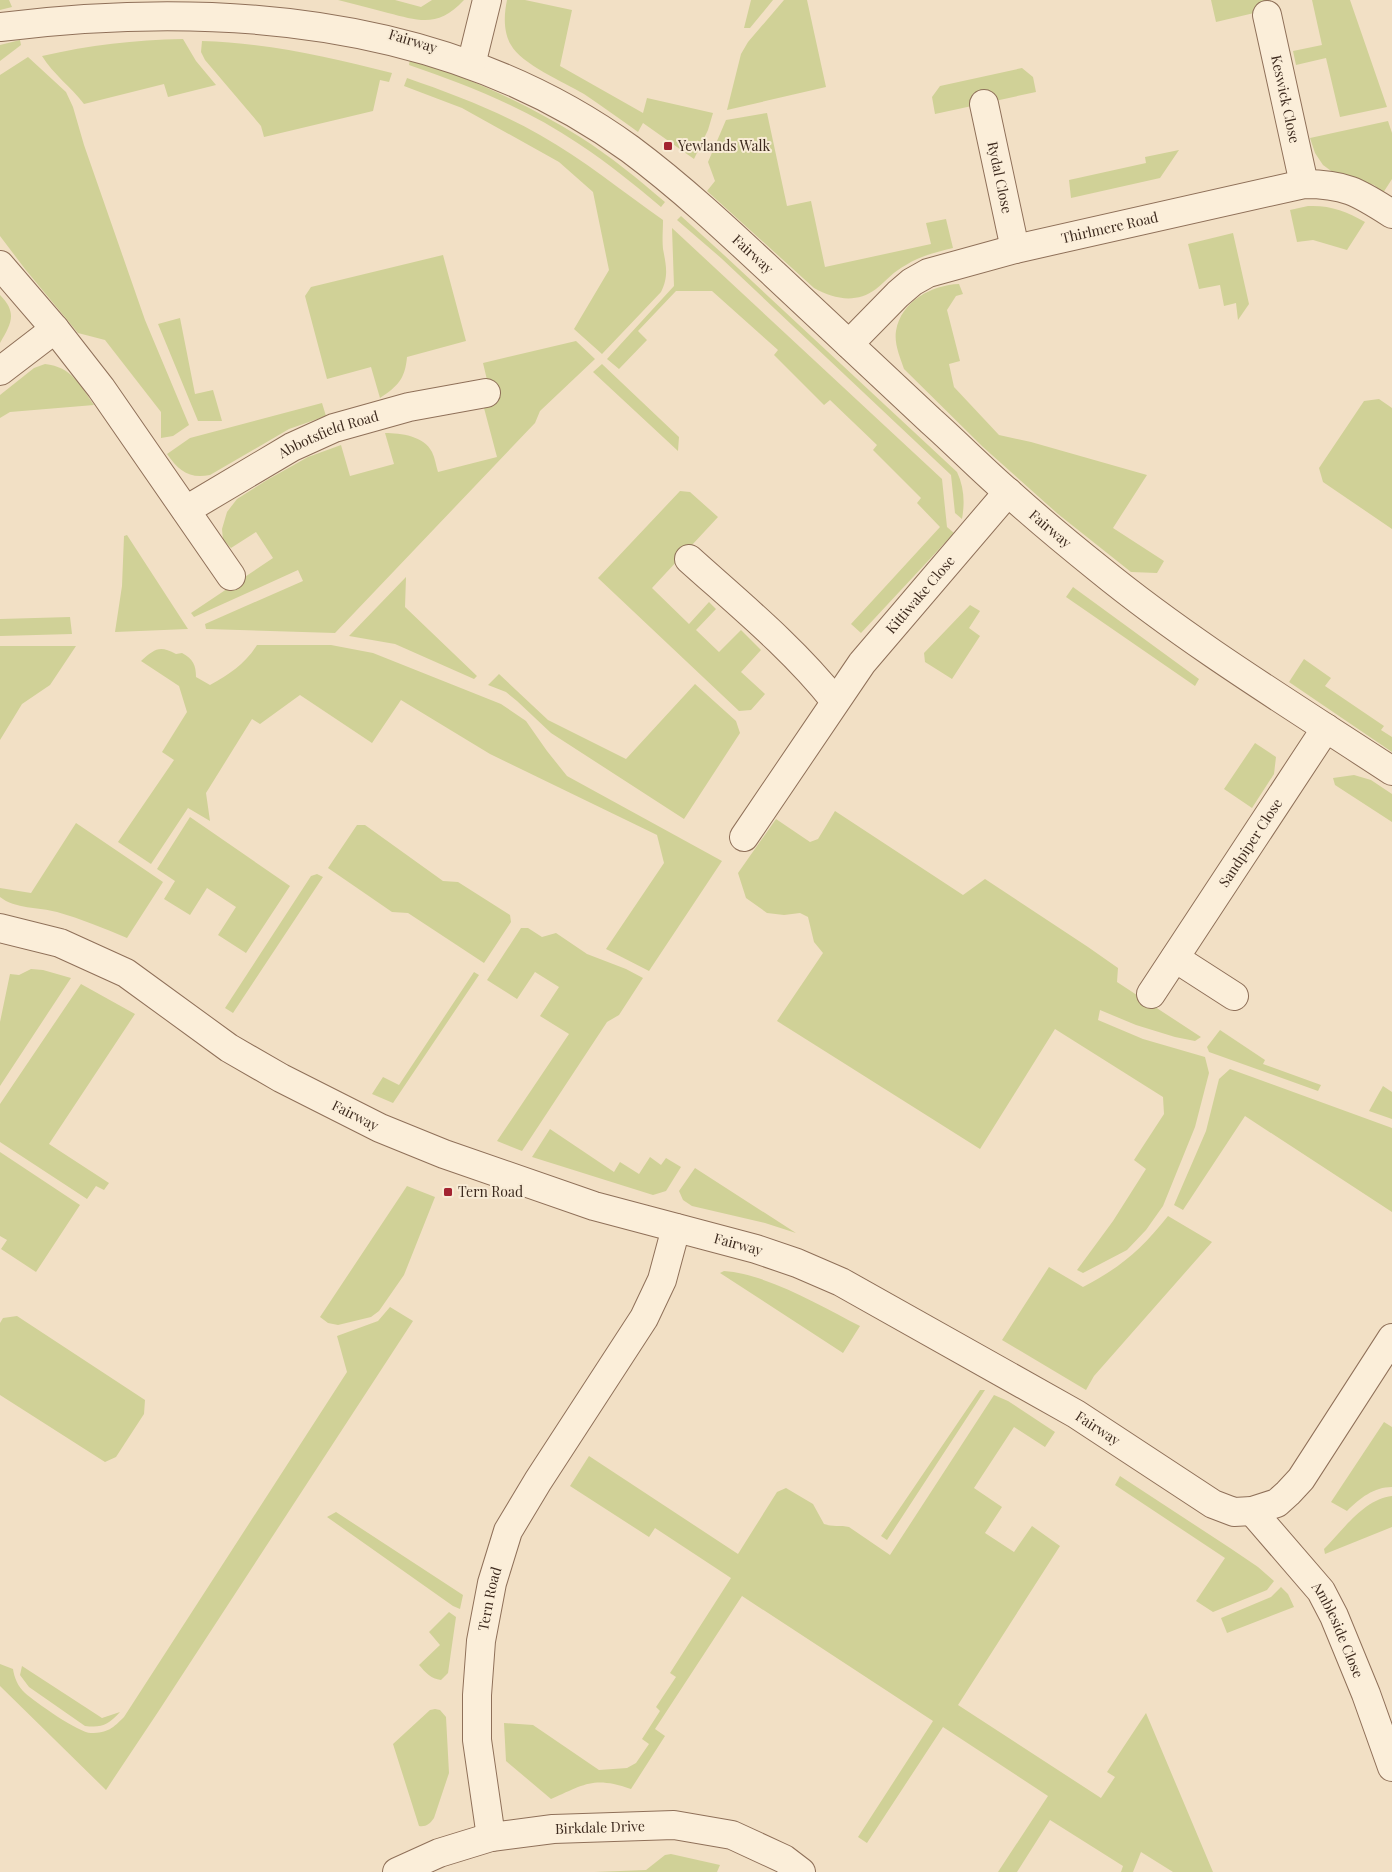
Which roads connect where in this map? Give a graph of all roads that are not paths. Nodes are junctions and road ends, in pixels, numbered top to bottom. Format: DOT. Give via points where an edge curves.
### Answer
graph roads {
  1 [pos="487,0"];
  2 [pos="1266,15"];
  3 [pos="0,27"];
  4 [pos="472,61"];
  5 [pos="984,104"];
  6 [pos="1304,184"];
  7 [pos="1392,214"];
  8 [pos="1015,249"];
  9 [pos="0,265"];
  10 [pos="55,329"];
  11 [pos="849,344"];
  12 [pos="0,371"];
  13 [pos="486,393"];
  14 [pos="1008,492"];
  15 [pos="186,510"];
  16 [pos="689,559"];
  17 [pos="230,576"];
  18 [pos="835,700"];
  19 [pos="1326,728"];
  20 [pos="1392,771"];
  21 [pos="744,837"];
  22 [pos="0,928"];
  23 [pos="1175,958"];
  24 [pos="1151,994"];
  25 [pos="1234,996"];
  26 [pos="676,1228"];
  27 [pos="1392,1338"];
  28 [pos="1252,1511"];
  29 [pos="1392,1767"];
  30 [pos="490,1837"];
  31 [pos="397,1872"];
  32 [pos="800,1872"];
  1 -- 4 [label="street"];
  2 -- 6 [label="street, Keswick Close"];
  3 -- 4 [label="street, Fairway" via="97,10 232,5 362,26 416,40"];
  4 -- 11 [label="street, Fairway" via="557,102 632,151 683,191"];
  5 -- 8 [label="street, Rydal Close"];
  6 -- 7 [label="street, Thirlmere Road" via="1327,184 1351,190"];
  6 -- 8 [label="street, Thirlmere Road"];
  8 -- 11 [label="street, Thirlmere Road" via="928,273 912,282"];
  9 -- 10 [label="street"];
  10 -- 12 [label="street"];
  10 -- 15 [label="street" via="101,388"];
  11 -- 14 [label="street, Fairway"];
  13 -- 15 [label="street, Abbotsfield Road" via="409,408 334,428 292,447"];
  14 -- 18 [label="street, Kittiwake Close" via="862,663"];
  14 -- 19 [label="street, Fairway" via="1114,581 1183,632"];
  15 -- 17 [label="street"];
  16 -- 18 [label="street" via="800,661"];
  18 -- 21 [label="street, Kittiwake Close"];
  19 -- 20 [label="street, Fairway"];
  19 -- 23 [label="street, Sandpiper Close"];
  22 -- 26 [label="street, Fairway" via="60,943 126,973 229,1048 289,1083 380,1128 521,1182"];
  23 -- 24 [label="street, Sandpiper Close"];
  23 -- 25 [label="street"];
  26 -- 28 [label="street, Fairway" via="756,1249 841,1282 1076,1414 1213,1504 1234,1512"];
  26 -- 30 [label="street, Tern Road" via="662,1280 644,1318 508,1531 492,1583 481,1641 477,1696 477,1740"];
  27 -- 28 [label="street, Fairway" via="1301,1479 1277,1503"];
  28 -- 29 [label="street, Ambleside Close" via="1321,1591 1359,1676"];
  30 -- 31 [label="street, Birkdale Drive" via="439,1853"];
  30 -- 32 [label="street, Birkdale Drive" via="553,1829 674,1825 732,1835 784,1859"];
}
